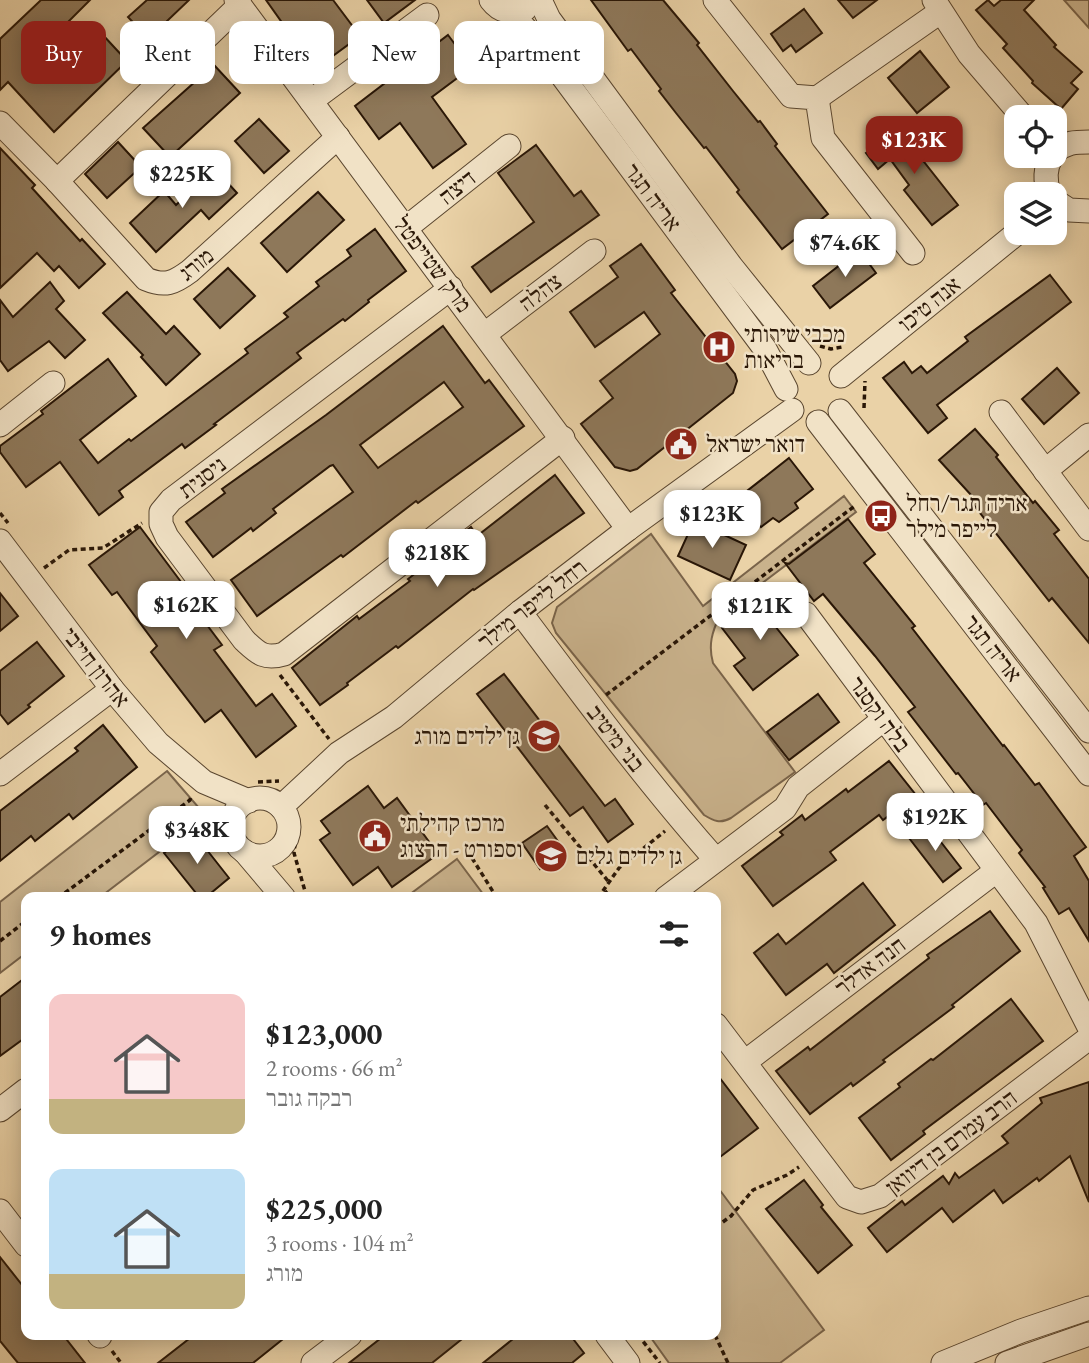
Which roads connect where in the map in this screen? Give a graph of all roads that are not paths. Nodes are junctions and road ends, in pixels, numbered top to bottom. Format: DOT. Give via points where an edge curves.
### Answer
graph roads {
  1 [pos="538,0"];
  2 [pos="715,0"];
  3 [pos="238,3"];
  4 [pos="501,6"];
  5 [pos="937,6"];
  6 [pos="427,15"];
  7 [pos="817,97"];
  8 [pos="311,101"];
  9 [pos="1013,105"];
  10 [pos="0,123"];
  11 [pos="338,137"];
  12 [pos="1089,142"];
  13 [pos="1067,145"];
  14 [pos="509,146"];
  15 [pos="57,180"];
  16 [pos="1067,209"];
  17 [pos="1089,211"];
  18 [pos="406,228"];
  19 [pos="1004,244"];
  20 [pos="594,251"];
  21 [pos="913,253"];
  22 [pos="451,288"];
  23 [pos="485,334"];
  24 [pos="809,352"];
  25 [pos="841,376"];
  26 [pos="53,383"];
  27 [pos="789,399"];
  28 [pos="840,411"];
  29 [pos="1000,412"];
  30 [pos="818,422"];
  31 [pos="0,425"];
  32 [pos="1089,435"];
  33 [pos="563,439"];
  34 [pos="1045,471"];
  35 [pos="628,529"];
  36 [pos="1089,529"];
  37 [pos="4,533"];
  38 [pos="520,612"];
  39 [pos="806,614"];
  40 [pos="112,689"];
  41 [pos="884,719"];
  42 [pos="1089,731"];
  43 [pos="0,774"];
  44 [pos="1089,774"];
  45 [pos="198,790"];
  46 [pos="252,791"];
  47 [pos="291,807"];
  48 [pos="232,823"];
  49 [pos="284,844"];
  50 [pos="245,852"];
  51 [pos="716,860"];
  52 [pos="996,871"];
  53 [pos="279,892"];
  54 [pos="283,892"];
  55 [pos="674,892"];
  56 [pos="1089,1027"];
  57 [pos="721,1031"];
  58 [pos="1089,1038"];
  59 [pos="745,1062"];
  60 [pos="21,1094"];
  61 [pos="0,1110"];
  62 [pos="0,1211"];
  63 [pos="21,1238"];
  64 [pos="1089,1308"];
  65 [pos="1089,1334"];
  66 [pos="343,1340"];
  67 [pos="611,1340"];
  68 [pos="313,1363"];
  69 [pos="627,1363"];
  70 [pos="943,1363"];
  71 [pos="1007,1363"];
  1 -- 4 [label="street" via="527,9"];
  1 -- 24 [label="street, אריה תגר" via="731,266"];
  2 -- 7 [label="street" via="791,96"];
  3 -- 8 [label="street, מרק שטייפטל"];
  3 -- 15 [label="street"];
  4 -- 27 [label="street, אריה תגר" via="534,38 718,284 765,349"];
  5 -- 7 [label="street"];
  5 -- 9 [label="street" via="969,54"];
  6 -- 8 [label="street"];
  7 -- 21 [label="street" via="823,138"];
  8 -- 11 [label="street, מרק שטייפטל"];
  10 -- 15 [label="street, מורג"];
  11 -- 15 [label="street, מורג" via="190,271 161,285 146,279"];
  11 -- 18 [label="street, מרק שטייפטל"];
  12 -- 13 [label="street"];
  14 -- 18 [label="street, דיצה"];
  16 -- 17 [label="street"];
  18 -- 22 [label="street, מרק שטייפטל"];
  19 -- 25 [label="street, אנה טיכו"];
  20 -- 23 [label="street, צהלה"];
  22 -- 23 [label="street, מרק שטייפטל"];
  22 -- 33 [label="street, ניסנית" via="171,500 161,512 167,537 244,639 271,658 296,646"];
  23 -- 33 [label="street, מרק שטייפטל"];
  24 -- 25 [label="street"];
  24 -- 27 [label="street" via="794,372"];
  25 -- 28 [label="street" via="846,394"];
  26 -- 31 [label="street"];
  27 -- 30 [label="street" via="803,420"];
  27 -- 35 [label="street, רחל לייפר מילר"];
  28 -- 30 [label="street"];
  28 -- 42 [label="street, אריה תגר"];
  29 -- 34 [label="street"];
  30 -- 44 [label="street, אריה תגר"];
  32 -- 34 [label="street"];
  33 -- 35 [label="street, מרק שטייפטל"];
  34 -- 36 [label="street"];
  35 -- 38 [label="street, רחל לייפר מילר"];
  37 -- 40 [label="street, אהרון חייבי"];
  38 -- 47 [label="street, רחל לייפר מילר" via="394,717 340,753"];
  38 -- 51 [label="street, בני מיטיב"];
  39 -- 41 [label="street, בלה וקסנר"];
  40 -- 43 [label="street"];
  40 -- 45 [label="street, אהרון חייבי"];
  41 -- 51 [label="street" via="798,787 785,808"];
  41 -- 52 [label="street, בלה וקסנר"];
  45 -- 46 [label="street, אהרון חייבי"];
  45 -- 48 [label="street, אהרון חייבי"];
  46 -- 47 [label="street"];
  46 -- 48 [label="street"];
  47 -- 49 [label="street" via="286,813 289,829"];
  48 -- 50 [label="street" via="234,839"];
  49 -- 50 [label="street" via="274,853 258,857"];
  49 -- 54 [label="street" via="280,860"];
  50 -- 53 [label="street"];
  51 -- 55 [label="street"];
  52 -- 56 [label="street, בלה וקסנר" via="1035,923"];
  52 -- 59 [label="street, חנה אדלר"];
  57 -- 59 [label="street, הרב עמרם בן דיוואן"];
  58 -- 59 [label="street, הרב עמרם בן דיוואן" via="880,1196 861,1202 847,1197"];
  60 -- 61 [label="street"];
  62 -- 63 [label="street"];
  64 -- 70 [label="street"];
  65 -- 71 [label="street"];
  66 -- 68 [label="street"];
  67 -- 69 [label="street"];
}
